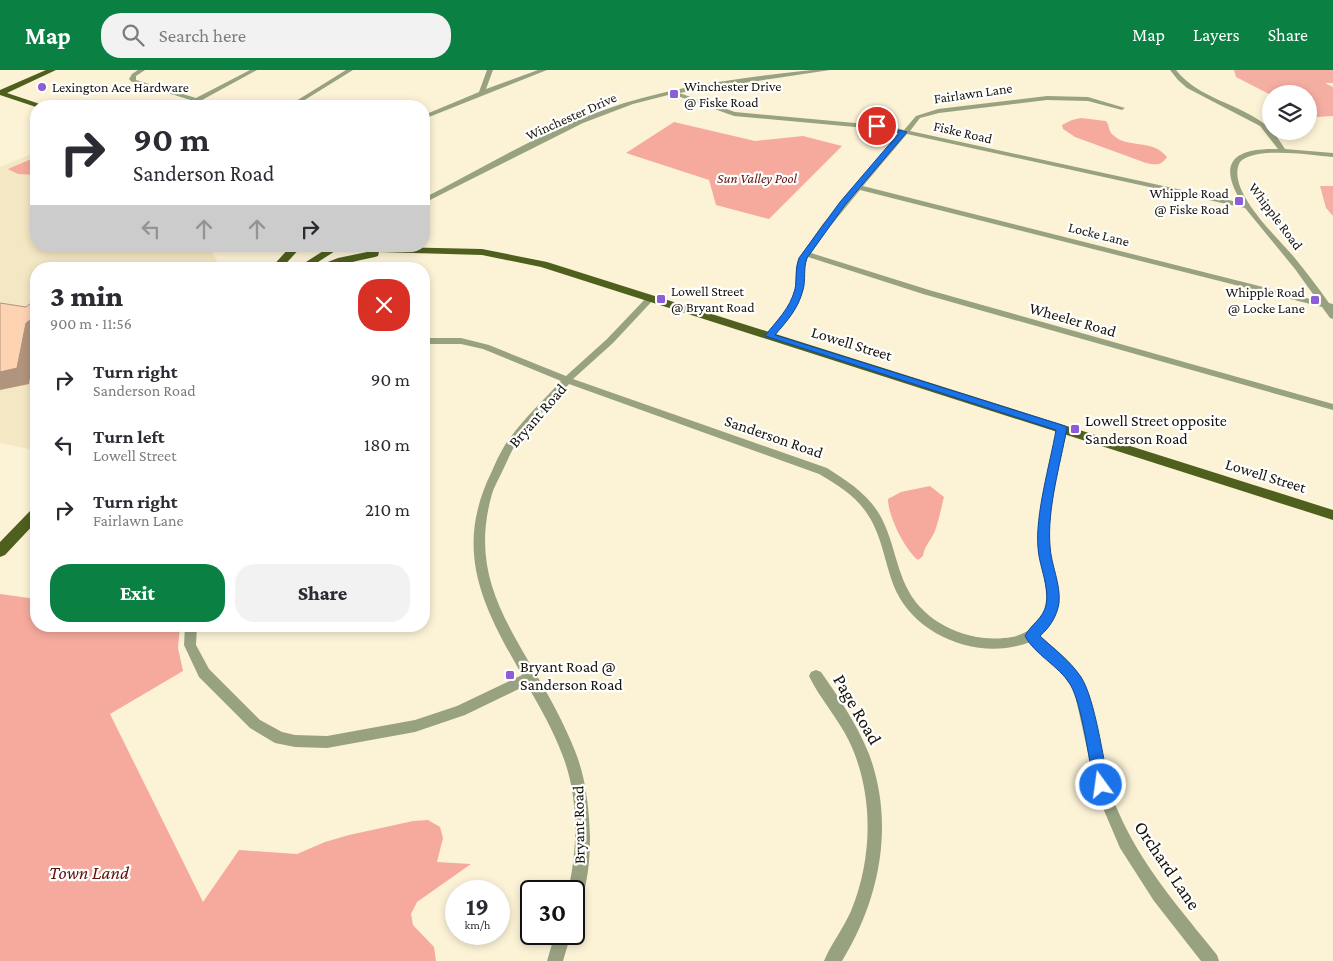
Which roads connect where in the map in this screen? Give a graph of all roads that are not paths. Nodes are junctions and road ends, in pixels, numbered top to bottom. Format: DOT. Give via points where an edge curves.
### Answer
graph roads {
  1 [pos="52,70"];
  2 [pos="142,70"];
  3 [pos="254,70"];
  4 [pos="350,70"];
  5 [pos="490,70"];
  6 [pos="544,70"];
  7 [pos="827,70"];
  8 [pos="1173,70"];
  9 [pos="671,92"];
  10 [pos="0,93"];
  11 [pos="482,93"];
  12 [pos="196,100"];
  13 [pos="301,100"];
  14 [pos="30,102"];
  15 [pos="1122,108"];
  16 [pos="430,115"];
  17 [pos="904,132"];
  18 [pos="1284,152"];
  19 [pos="1333,154"];
  20 [pos="858,187"];
  21 [pos="430,198"];
  22 [pos="1249,207"];
  23 [pos="431,250"];
  24 [pos="291,252"];
  25 [pos="328,252"];
  26 [pos="406,252"];
  27 [pos="806,254"];
  28 [pos="282,262"];
  29 [pos="312,262"];
  30 [pos="342,262"];
  31 [pos="651,298"];
  32 [pos="1329,306"];
  33 [pos="1333,316"];
  34 [pos="769,336"];
  35 [pos="430,341"];
  36 [pos="567,380"];
  37 [pos="1333,408"];
  38 [pos="1062,428"];
  39 [pos="1333,515"];
  40 [pos="30,520"];
  41 [pos="0,551"];
  42 [pos="191,632"];
  43 [pos="1032,636"];
  44 [pos="816,676"];
  45 [pos="531,677"];
  46 [pos="578,880"];
  47 [pos="560,945"];
  48 [pos="1206,959"];
  49 [pos="555,961"];
  50 [pos="832,961"];
  1 -- 10 [label="main road"];
  2 -- 12 [label="street" via="134,75 134,81"];
  3 -- 12 [label="street"];
  4 -- 13 [label="street"];
  5 -- 11 [label="street"];
  6 -- 11 [label="street"];
  7 -- 9 [label="street, Winchester Drive"];
  8 -- 18 [label="street" via="1187,84 1263,126"];
  9 -- 17 [label="street, Fiske Road" via="734,114 866,125"];
  9 -- 21 [label="street, Winchester Drive" via="604,112"];
  10 -- 14 [label="main road"];
  11 -- 16 [label="street"];
  15 -- 17 [label="street, Fairlawn Lane" via="1085,99 1040,98 927,113 915,119"];
  17 -- 20 [label="street, Fairlawn Lane"];
  17 -- 22 [label="street, Fiske Road"];
  18 -- 19 [label="street, Whipple Road"];
  18 -- 22 [label="street, Whipple Road" via="1248,154 1235,163 1234,180"];
  20 -- 27 [label="street, Fairlawn Lane" via="824,226"];
  20 -- 32 [label="street, Locke Lane"];
  22 -- 32 [label="street, Whipple Road"];
  23 -- 31 [label="main road, Lowell Street" via="482,252 520,258"];
  24 -- 28 [label="main road"];
  25 -- 29 [label="main road"];
  26 -- 30 [label="main road" via="368,255"];
  27 -- 34 [label="street, Fairlawn Lane" via="800,267 799,289 792,309"];
  27 -- 37 [label="street, Wheeler Road" via="926,292"];
  31 -- 34 [label="main road, Lowell Street"];
  31 -- 36 [label="street, Bryant Road"];
  32 -- 33 [label="street, Whipple Road"];
  34 -- 38 [label="main road, Lowell Street"];
  35 -- 36 [label="street, Sanderson Road" via="475,344"];
  36 -- 43 [label="street, Sanderson Road" via="822,471 856,494 874,514 902,590 931,622 952,635 980,643 1010,643"];
  36 -- 45 [label="street, Bryant Road" via="509,447 490,483 481,508 477,535 486,594 499,624"];
  38 -- 39 [label="main road, Lowell Street"];
  38 -- 43 [label="street" via="1044,526 1052,605 1046,623"];
  40 -- 41 [label="main road"];
  42 -- 45 [label="street" via="190,645 204,673 255,724 280,738 295,741 327,742 415,726 460,711"];
  43 -- 48 [label="street, Orchard Lane" via="1068,670 1082,693 1098,774 1126,844 1152,886"];
  44 -- 50 [label="street, Page Road" via="840,711 862,754 869,774 875,822 875,847 865,899"];
  45 -- 46 [label="street, Bryant Road" via="569,753 579,785"];
  47 -- 49 [label="street"];
}
